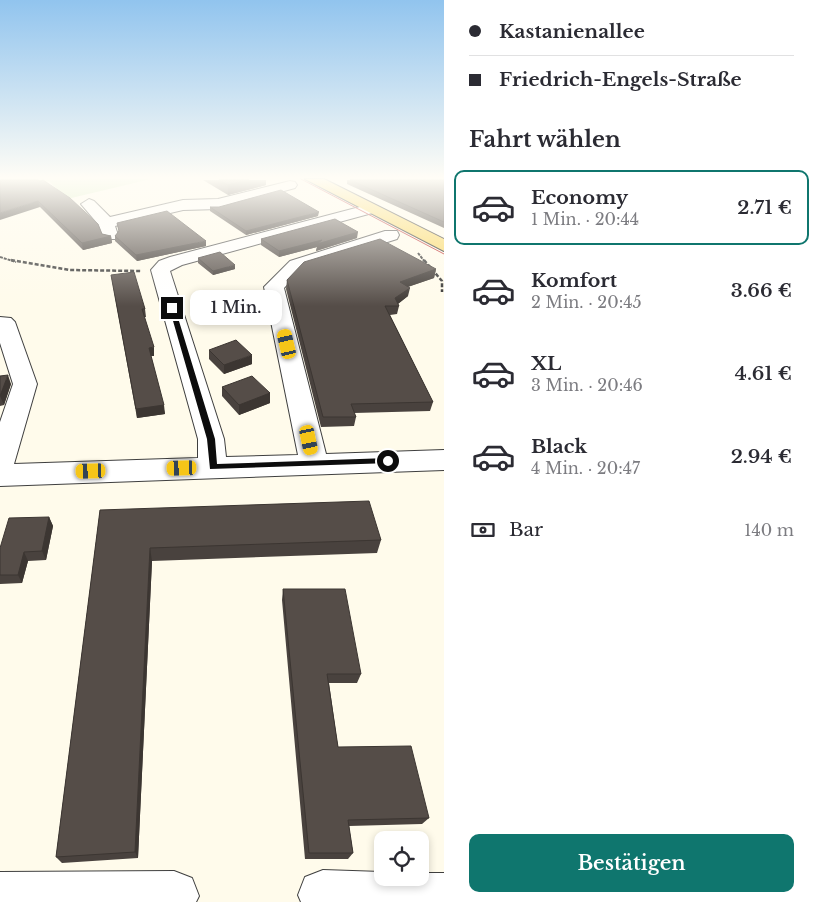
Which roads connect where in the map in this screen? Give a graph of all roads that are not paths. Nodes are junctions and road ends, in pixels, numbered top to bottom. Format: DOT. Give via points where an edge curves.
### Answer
graph roads {
  1 [pos="102,221"];
  2 [pos="133,221"];
  3 [pos="326,221"];
  4 [pos="395,221"];
  5 [pos="391,236"];
  6 [pos="444,246"];
  7 [pos="4,322"];
  8 [pos="444,460"];
  9 [pos="314,463"];
  10 [pos="0,464"];
  11 [pos="213,467"];
  12 [pos="0,474"];
  13 [pos="323,895"];
  14 [pos="174,896"];
  15 [pos="0,897"];
  16 [pos="444,898"];
  1 -- 2 [label="street" via="108,229"];
  3 -- 11 [label="street" via="176,261 160,270 211,439"];
  4 -- 6 [label="main road"];
  5 -- 9 [label="street" via="296,265 274,287"];
  7 -- 10 [label="street" via="25,384"];
  8 -- 9 [label="street"];
  9 -- 11 [label="street"];
  11 -- 12 [label="street"];
  13 -- 16 [label="street"];
  14 -- 15 [label="street"];
}
